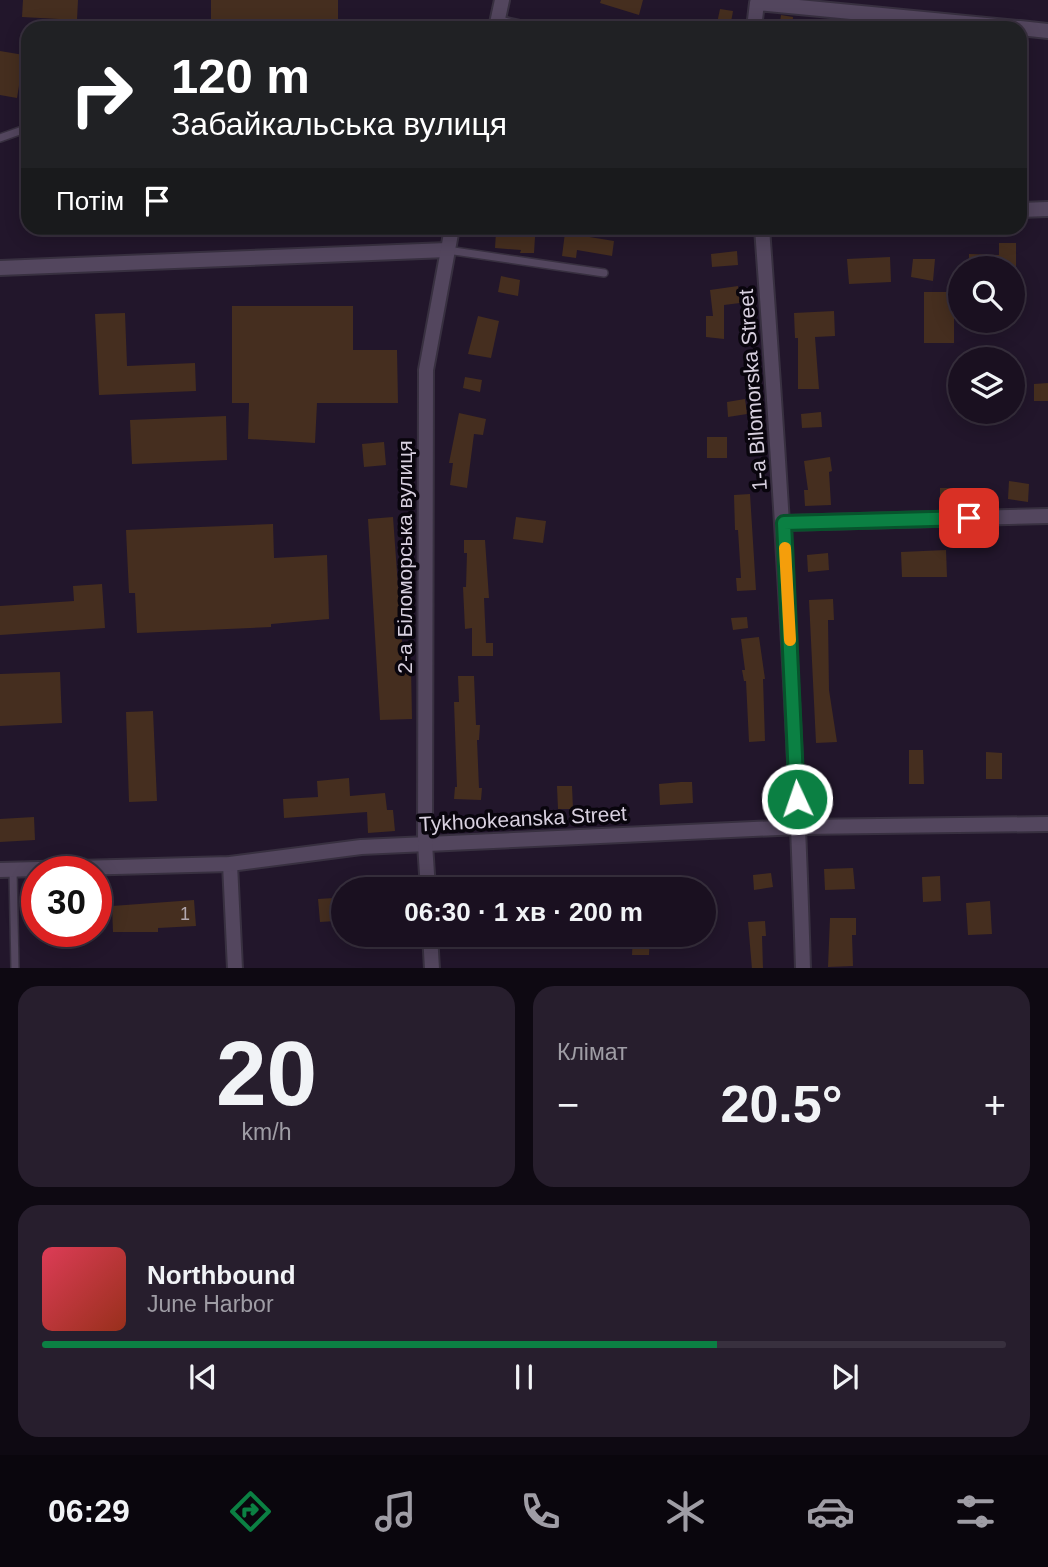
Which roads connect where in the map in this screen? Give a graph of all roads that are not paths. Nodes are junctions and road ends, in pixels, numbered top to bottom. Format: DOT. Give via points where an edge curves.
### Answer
graph roads {
  1 [pos="502,0"];
  2 [pos="498,21"];
  3 [pos="755,21"];
  4 [pos="943,21"];
  5 [pos="1027,29"];
  6 [pos="1048,31"];
  7 [pos="21,130"];
  8 [pos="0,138"];
  9 [pos="1048,209"];
  10 [pos="1027,210"];
  11 [pos="450,235"];
  12 [pos="763,235"];
  13 [pos="447,250"];
  14 [pos="0,268"];
  15 [pos="604,273"];
  16 [pos="1048,516"];
  17 [pos="784,523"];
  18 [pos="1048,824"];
  19 [pos="799,827"];
  20 [pos="425,844"];
  21 [pos="230,864"];
  22 [pos="6,869"];
  23 [pos="427,877"];
  24 [pos="431,947"];
  25 [pos="15,968"];
  26 [pos="235,968"];
  27 [pos="432,968"];
  28 [pos="803,968"];
  1 -- 2 [label="street"];
  3 -- 4 [label="street" via="757,4"];
  5 -- 6 [label="street"];
  7 -- 8 [label="lane"];
  9 -- 10 [label="street"];
  11 -- 13 [label="street, 2-а Біломорська вулиця"];
  12 -- 17 [label="street, 1-a Bilomorska Street"];
  13 -- 14 [label="street"];
  13 -- 15 [label="lane"];
  13 -- 20 [label="street, 2-а Біломорська вулиця" via="426,370"];
  16 -- 17 [label="street"];
  17 -- 19 [label="street, 1-a Bilomorska Street"];
  18 -- 19 [label="street, Tykhookeanska Street"];
  19 -- 20 [label="street, Tykhookeanska Street"];
  19 -- 28 [label="street, 1-a Bilomorska Street"];
  20 -- 21 [label="street, Tykhookeanska Street" via="361,847"];
  20 -- 23 [label="street, 2-а Біломорська вулиця"];
  21 -- 22 [label="street, Tykhookeanska Street"];
  21 -- 26 [label="street"];
  22 -- 25 [label="lane"];
  24 -- 27 [label="street"];
}
